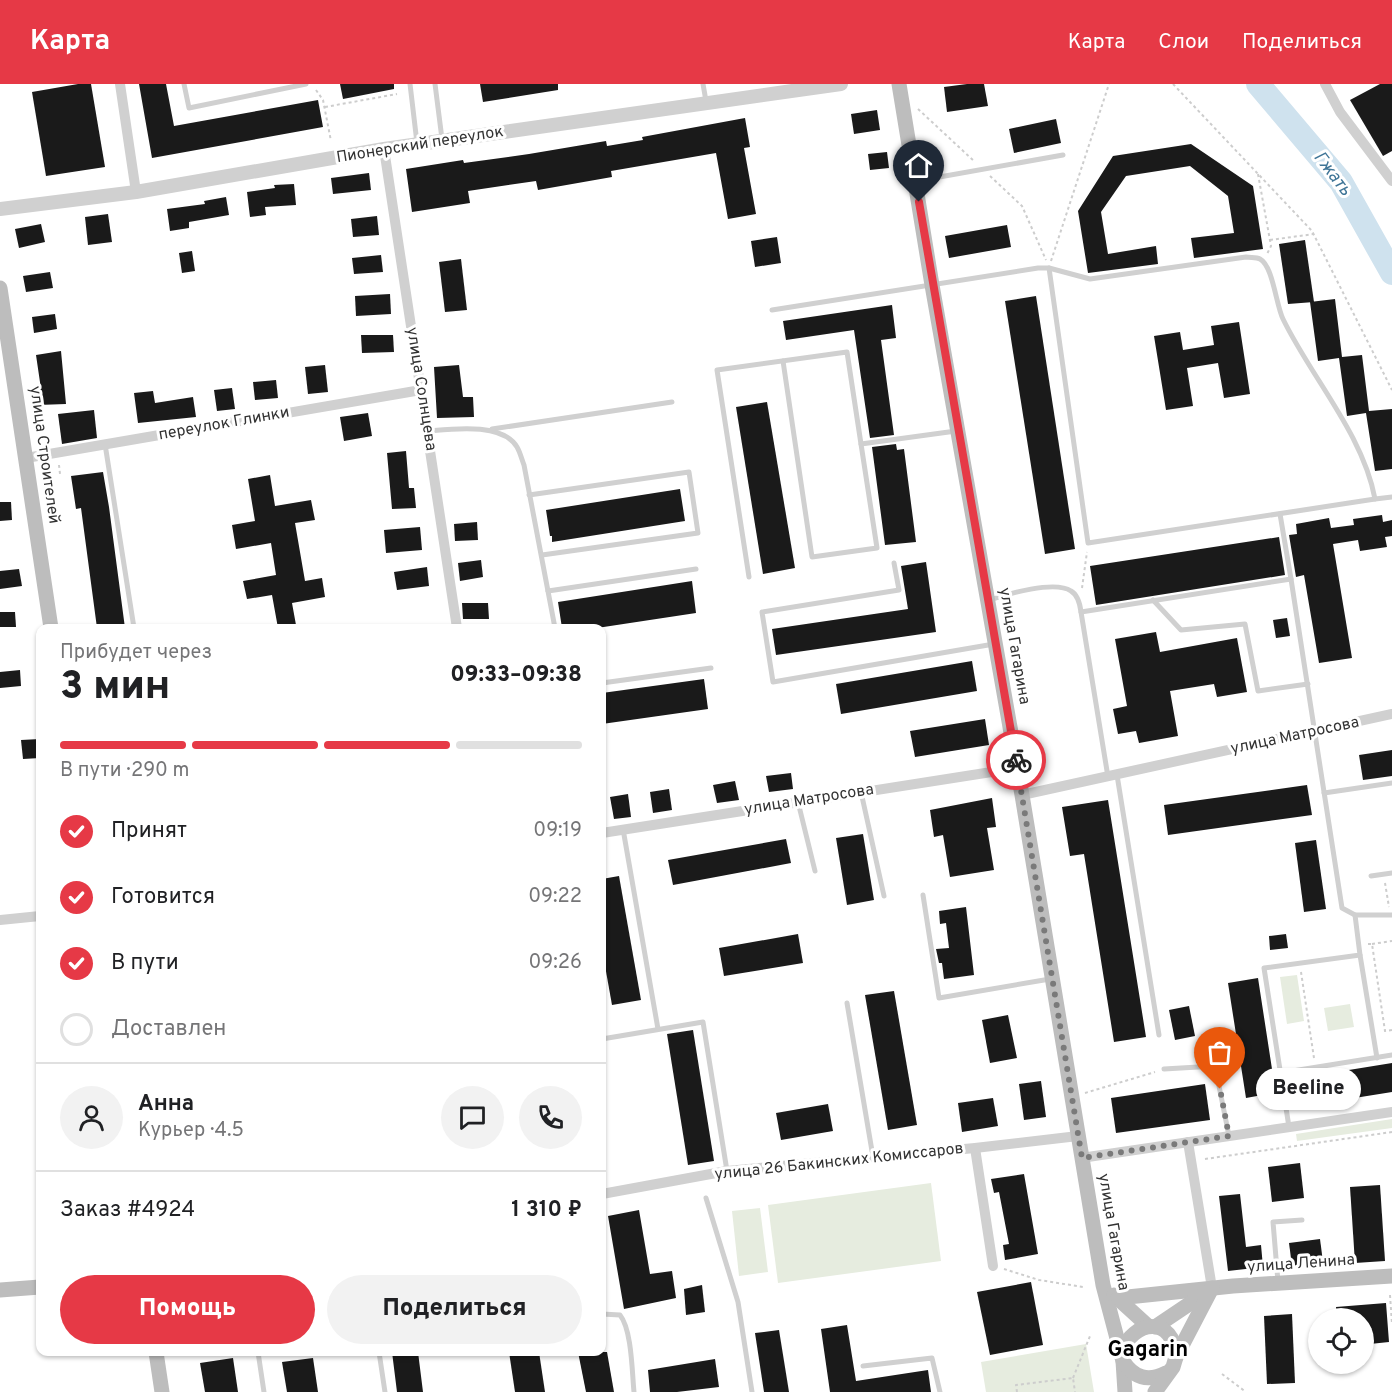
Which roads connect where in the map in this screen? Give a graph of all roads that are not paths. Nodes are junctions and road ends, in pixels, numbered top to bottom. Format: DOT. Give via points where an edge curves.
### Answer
graph roads {
  1 [pos="120,84"];
  2 [pos="184,84"];
  3 [pos="306,84"];
  4 [pos="410,84"];
  5 [pos="435,84"];
  6 [pos="703,84"];
  7 [pos="841,84"];
  8 [pos="900,84"];
  9 [pos="1325,84"];
  10 [pos="706,103"];
  11 [pos="442,141"];
  12 [pos="417,144"];
  13 [pos="384,149"];
  14 [pos="1063,155"];
  15 [pos="1392,181"];
  16 [pos="915,182"];
  17 [pos="136,192"];
  18 [pos="0,209"];
  19 [pos="1049,268"];
  20 [pos="933,285"];
  21 [pos="0,288"];
  22 [pos="772,310"];
  23 [pos="783,361"];
  24 [pos="421,390"];
  25 [pos="672,402"];
  26 [pos="488,430"];
  27 [pos="427,431"];
  28 [pos="958,431"];
  29 [pos="105,444"];
  30 [pos="861,444"];
  31 [pos="26,458"];
  32 [pos="530,495"];
  33 [pos="1392,497"];
  34 [pos="1375,499"];
  35 [pos="1280,514"];
  36 [pos="542,555"];
  37 [pos="894,563"];
  38 [pos="696,569"];
  39 [pos="749,578"];
  40 [pos="1291,579"];
  41 [pos="549,591"];
  42 [pos="1154,600"];
  43 [pos="988,601"];
  44 [pos="1082,612"];
  45 [pos="50,624"];
  46 [pos="133,624"];
  47 [pos="456,624"];
  48 [pos="554,624"];
  49 [pos="996,644"];
  50 [pos="711,668"];
  51 [pos="606,682"];
  52 [pos="1308,684"];
  53 [pos="1392,714"];
  54 [pos="1315,731"];
  55 [pos="1017,768"];
  56 [pos="1112,776"];
  57 [pos="1392,783"];
  58 [pos="861,792"];
  59 [pos="1324,793"];
  60 [pos="1022,795"];
  61 [pos="798,802"];
  62 [pos="623,829"];
  63 [pos="606,832"];
  64 [pos="815,871"];
  65 [pos="1392,873"];
  66 [pos="1371,876"];
  67 [pos="923,895"];
  68 [pos="884,896"];
  69 [pos="1355,915"];
  70 [pos="1391,915"];
  71 [pos="36,916"];
  72 [pos="0,920"];
  73 [pos="1360,955"];
  74 [pos="1051,979"];
  75 [pos="847,1003"];
  76 [pos="658,1029"];
  77 [pos="1159,1035"];
  78 [pos="606,1038"];
  79 [pos="1392,1055"];
  80 [pos="1377,1058"];
  81 [pos="1164,1070"];
  82 [pos="1280,1072"];
  83 [pos="1392,1112"];
  84 [pos="1288,1127"];
  85 [pos="1078,1136"];
  86 [pos="1229,1136"];
  87 [pos="1188,1142"];
  88 [pos="975,1148"];
  89 [pos="873,1157"];
  90 [pos="1082,1158"];
  91 [pos="727,1171"];
  92 [pos="606,1193"];
  93 [pos="706,1198"];
  94 [pos="1302,1220"];
  95 [pos="993,1266"];
  96 [pos="1392,1275"];
  97 [pos="1278,1283"];
  98 [pos="1103,1285"];
  99 [pos="36,1287"];
  100 [pos="1212,1288"];
  101 [pos="0,1290"];
  102 [pos="1118,1298"];
  103 [pos="606,1314"];
  104 [pos="1152,1327"];
  105 [pos="158,1356"];
  106 [pos="259,1356"];
  107 [pos="380,1356"];
  108 [pos="1121,1357"];
  109 [pos="1176,1357"];
  110 [pos="863,1366"];
  111 [pos="1167,1373"];
  112 [pos="162,1392"];
  113 [pos="264,1392"];
  114 [pos="385,1392"];
  115 [pos="634,1392"];
  116 [pos="752,1392"];
  117 [pos="939,1392"];
  118 [pos="1125,1392"];
  119 [pos="1155,1392"];
  1 -- 17 [label="street"];
  2 -- 3 [label="lane" via="189,108"];
  4 -- 12 [label="lane"];
  5 -- 11 [label="lane"];
  6 -- 10 [label="lane"];
  7 -- 10 [label="street, Пионерский переулок"];
  8 -- 16 [label="main road, улица Гагарина"];
  9 -- 15 [label="street" via="1340,112"];
  10 -- 11 [label="street, Пионерский переулок"];
  11 -- 12 [label="street, Пионерский переулок"];
  12 -- 13 [label="street, Пионерский переулок"];
  13 -- 17 [label="street, Пионерский переулок"];
  13 -- 24 [label="street, улица Солнцева"];
  14 -- 16 [label="lane"];
  16 -- 20 [label="main road, улица Гагарина"];
  17 -- 18 [label="street, Пионерский переулок"];
  19 -- 20 [label="lane"];
  19 -- 34 [label="lane" via="1090,279 1246,257 1264,262 1282,317 1366,466"];
  19 -- 35 [label="lane" via="1088,543"];
  20 -- 22 [label="lane"];
  20 -- 28 [label="main road, улица Гагарина"];
  21 -- 31 [label="main road, улица Строителей"];
  23 -- 30 [label="lane" via="847,352"];
  23 -- 30 [label="lane" via="812,557 877,548"];
  23 -- 39 [label="lane" via="717,370"];
  24 -- 27 [label="street, улица Солнцева"];
  24 -- 29 [label="street, переулок Глинки"];
  25 -- 26 [label="lane"];
  26 -- 27 [label="lane"];
  26 -- 32 [label="lane" via="510,438 517,447"];
  27 -- 47 [label="street, улица Солнцева"];
  28 -- 30 [label="lane"];
  28 -- 43 [label="main road, улица Гагарина"];
  29 -- 31 [label="street, переулок Глинки"];
  29 -- 46 [label="lane"];
  31 -- 45 [label="main road, улица Строителей"];
  32 -- 36 [label="lane"];
  32 -- 36 [label="lane" via="689,472 698,533"];
  33 -- 34 [label="lane"];
  34 -- 35 [label="lane"];
  35 -- 40 [label="lane"];
  36 -- 41 [label="lane"];
  37 -- 49 [label="lane" via="899,590 762,612 773,682"];
  38 -- 41 [label="lane"];
  40 -- 42 [label="lane"];
  40 -- 52 [label="lane"];
  41 -- 48 [label="lane"];
  42 -- 44 [label="lane"];
  42 -- 52 [label="lane" via="1181,630 1245,624 1258,691"];
  43 -- 44 [label="lane" via="1018,591 1068,589 1075,594"];
  43 -- 49 [label="main road, улица Гагарина"];
  44 -- 56 [label="lane"];
  49 -- 55 [label="main road, улица Гагарина"];
  50 -- 51 [label="lane"];
  52 -- 54 [label="lane"];
  53 -- 54 [label="street, улица Матросова"];
  54 -- 56 [label="street, улица Матросова"];
  54 -- 59 [label="lane"];
  55 -- 58 [label="street, улица Матросова"];
  55 -- 60 [label="main road, улица Гагарина"];
  56 -- 60 [label="street, улица Матросова"];
  56 -- 77 [label="lane"];
  57 -- 59 [label="lane"];
  58 -- 61 [label="street, улица Матросова"];
  58 -- 68 [label="lane"];
  59 -- 69 [label="lane" via="1342,908"];
  60 -- 74 [label="main road, улица Гагарина"];
  61 -- 62 [label="street, улица Матросова"];
  61 -- 64 [label="lane"];
  62 -- 63 [label="street, улица Матросова"];
  62 -- 76 [label="lane"];
  65 -- 66 [label="lane"];
  67 -- 74 [label="lane" via="939,998"];
  69 -- 70 [label="lane"];
  69 -- 73 [label="lane"];
  71 -- 72 [label="street"];
  73 -- 80 [label="lane"];
  73 -- 82 [label="lane" via="1264,968"];
  74 -- 85 [label="main road, улица Гагарина"];
  75 -- 89 [label="lane"];
  76 -- 78 [label="lane"];
  76 -- 91 [label="lane" via="703,1022"];
  79 -- 80 [label="lane"];
  80 -- 82 [label="lane"];
  81 -- 86 [label="lane" via="1215,1066"];
  82 -- 84 [label="lane"];
  83 -- 84 [label="street"];
  84 -- 86 [label="street"];
  85 -- 88 [label="street, улица 26 Бакинских Комиссаров"];
  85 -- 90 [label="main road, улица Гагарина"];
  86 -- 87 [label="street"];
  87 -- 90 [label="street"];
  87 -- 100 [label="street"];
  88 -- 89 [label="street, улица 26 Бакинских Комиссаров"];
  88 -- 95 [label="street"];
  89 -- 91 [label="street, улица 26 Бакинских Комиссаров"];
  90 -- 98 [label="main road, улица Гагарина"];
  91 -- 92 [label="street, улица 26 Бакинских Комиссаров"];
  93 -- 116 [label="lane" via="738,1302"];
  94 -- 97 [label="lane" via="1273,1222"];
  96 -- 97 [label="main road, улица Ленина"];
  97 -- 100 [label="main road, улица Ленина"];
  98 -- 102 [label="main road"];
  98 -- 108 [label="main road, улица Гагарина"];
  99 -- 101 [label="main road"];
  100 -- 102 [label="main road, улица Ленина"];
  100 -- 104 [label="main road"];
  100 -- 109 [label="main road"];
  102 -- 104 [label="main road"];
  103 -- 115 [label="lane" via="623,1319"];
  104 -- 108 [label="main road" via="1136,1330"];
  104 -- 109 [label="main road" via="1171,1338"];
  105 -- 112 [label="main road"];
  106 -- 113 [label="lane"];
  107 -- 114 [label="lane"];
  108 -- 111 [label="main road" via="1133,1373 1144,1378"];
  108 -- 118 [label="main road, улица Гагарина"];
  109 -- 111 [label="main road"];
  110 -- 117 [label="lane" via="932,1358"];
  111 -- 119 [label="main road"];
}
